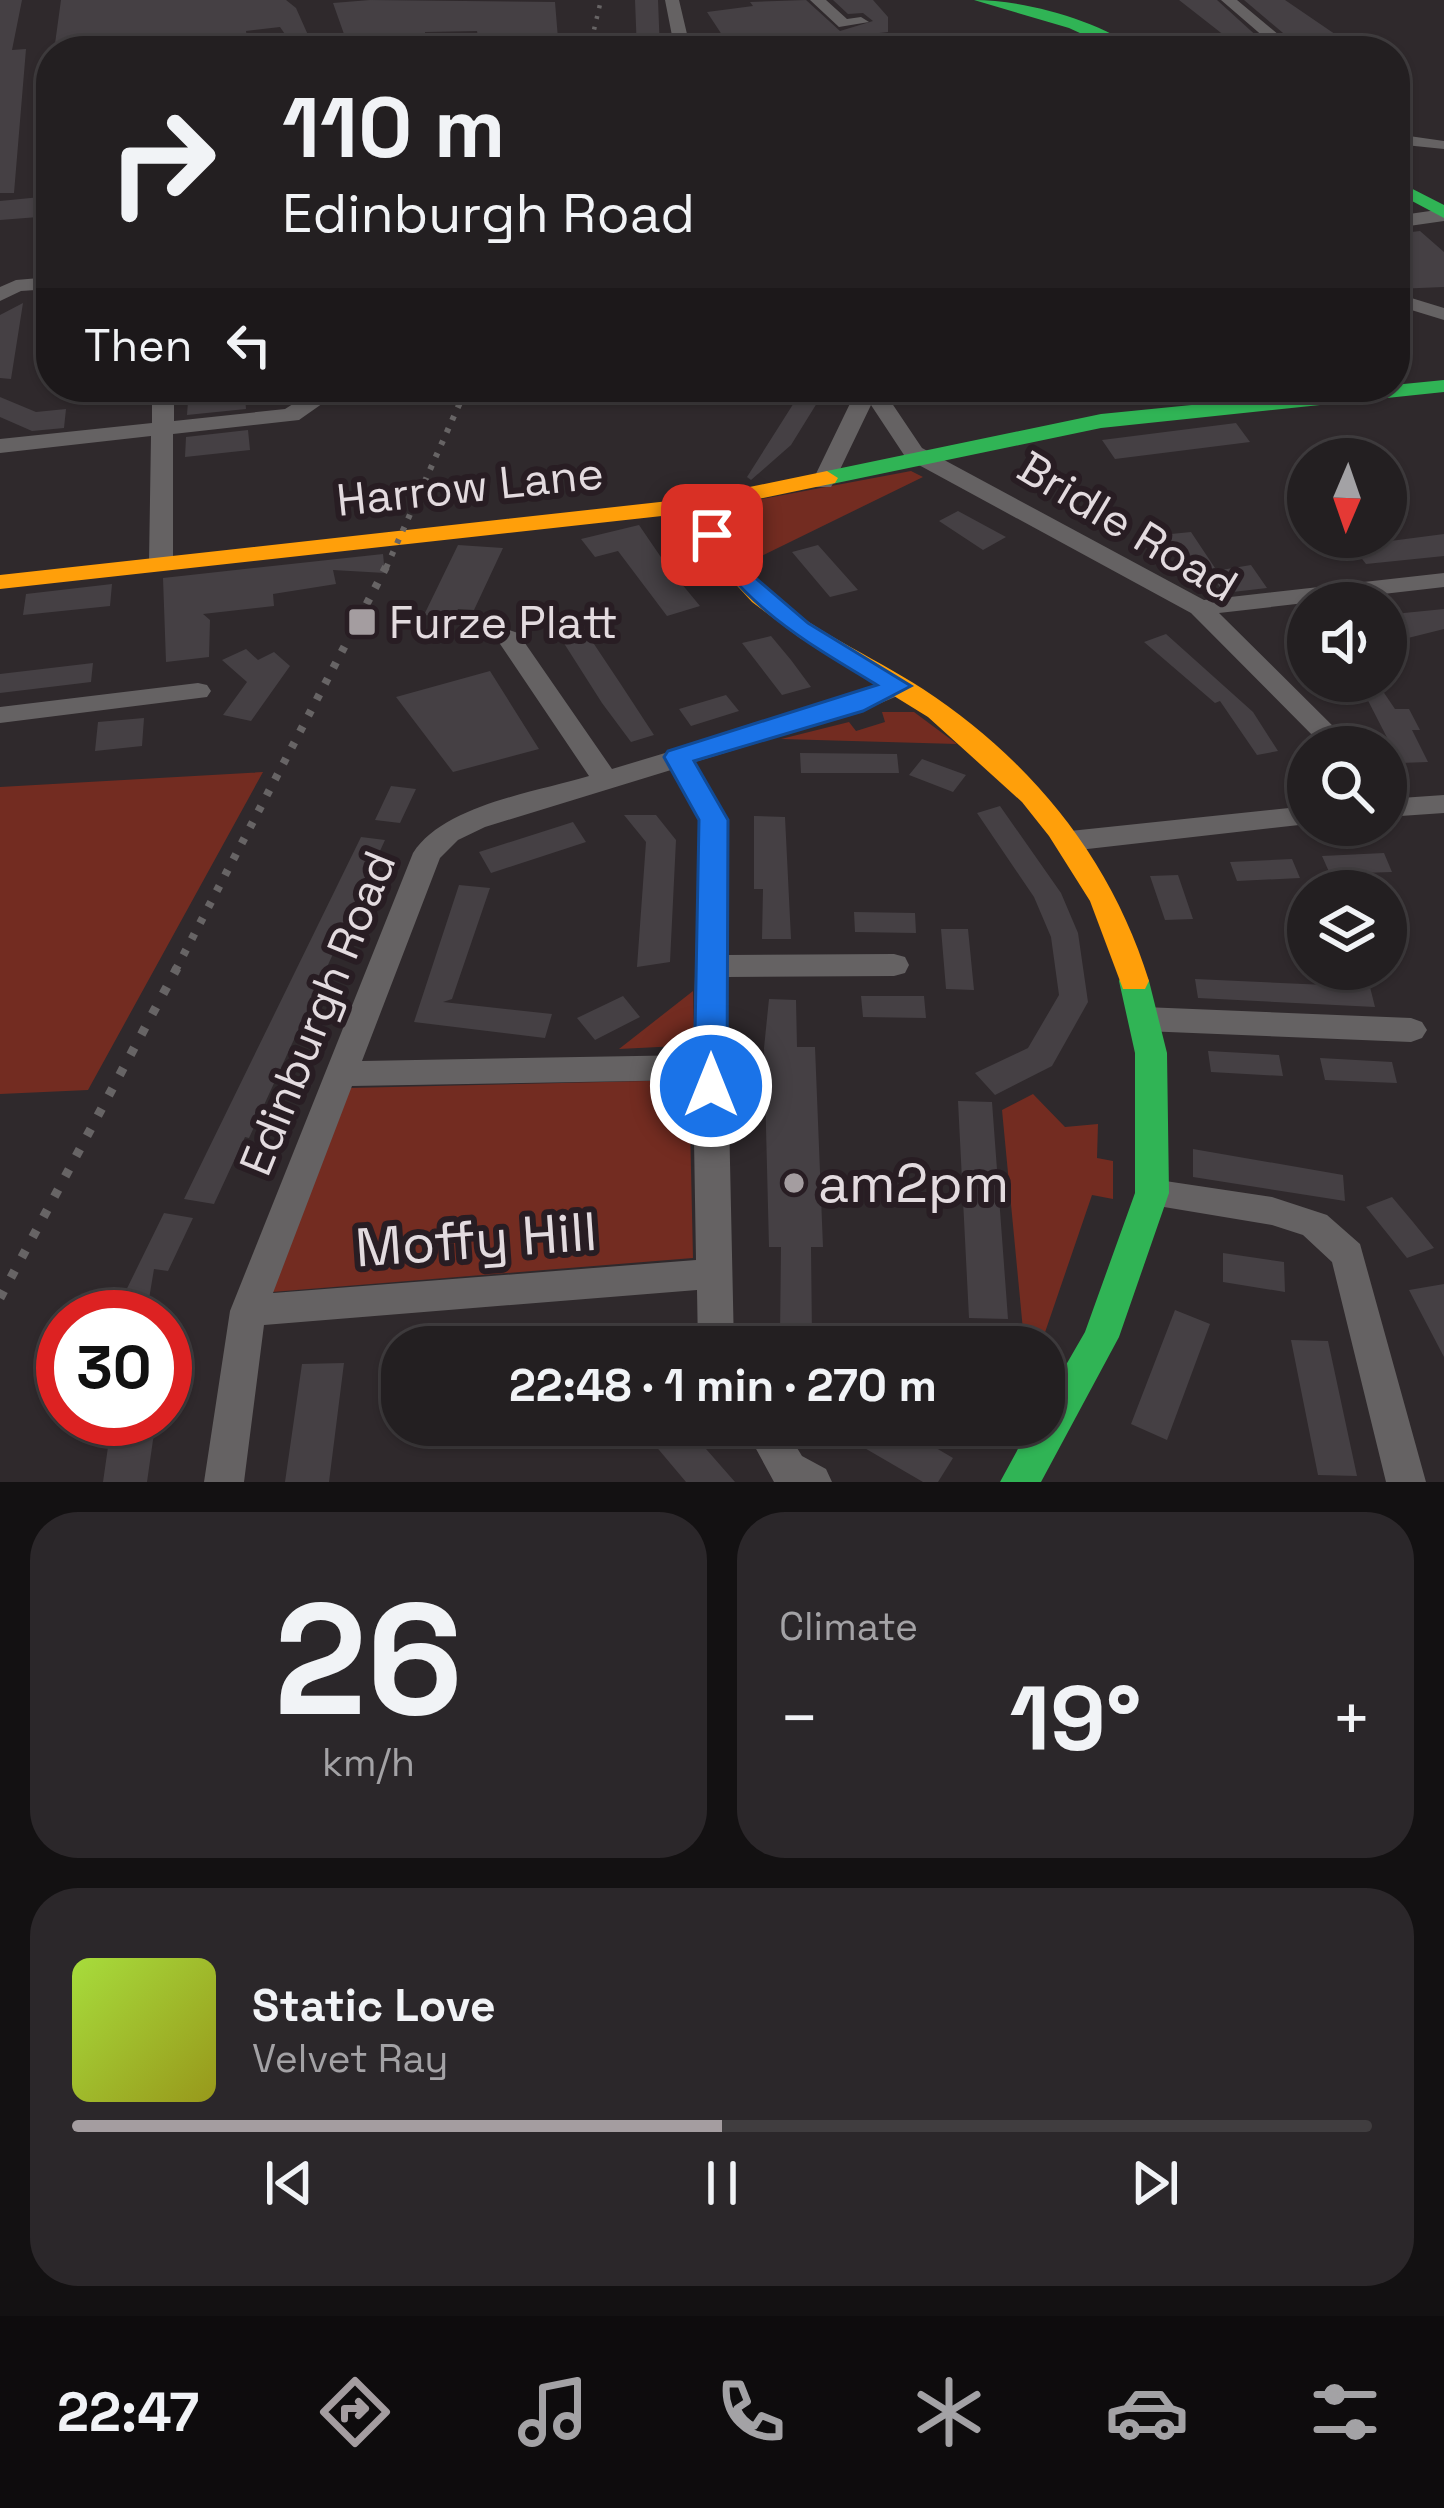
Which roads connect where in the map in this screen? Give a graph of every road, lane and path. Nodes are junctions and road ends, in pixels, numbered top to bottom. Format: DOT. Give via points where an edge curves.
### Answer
graph roads {
  1 [pos="672,0"];
  2 [pos="980,0"];
  3 [pos="1228,0"];
  4 [pos="819,1"];
  5 [pos="861,22"];
  6 [pos="679,36"];
  7 [pos="1099,36"];
  8 [pos="1272,36"];
  9 [pos="1410,142"];
  10 [pos="1438,145"];
  11 [pos="1410,193"];
  12 [pos="1444,213"];
  13 [pos="1410,219"];
  14 [pos="36,284"];
  15 [pos="0,295"];
  16 [pos="1410,304"];
  17 [pos="1444,314"];
  18 [pos="1444,386"];
  19 [pos="1410,389"];
  20 [pos="162,402"];
  21 [pos="311,402"];
  22 [pos="863,402"];
  23 [pos="880,402"];
  24 [pos="1287,402"];
  25 [pos="161,431"];
  26 [pos="0,446"];
  27 [pos="927,458"];
  28 [pos="823,482"];
  29 [pos="696,505"];
  30 [pos="161,563"];
  31 [pos="1444,580"];
  32 [pos="0,582"];
  33 [pos="1200,608"];
  34 [pos="508,638"];
  35 [pos="898,686"];
  36 [pos="198,691"];
  37 [pos="0,715"];
  38 [pos="1319,726"];
  39 [pos="678,757"];
  40 [pos="603,776"];
  41 [pos="1444,805"];
  42 [pos="1407,807"];
  43 [pos="1287,817"];
  44 [pos="1070,841"];
  45 [pos="893,965"];
  46 [pos="714,966"];
  47 [pos="1144,1018"];
  48 [pos="1411,1030"];
  49 [pos="709,1066"];
  50 [pos="338,1074"];
  51 [pos="1152,1193"];
  52 [pos="713,1274"];
  53 [pos="248,1311"];
  54 [pos="715,1326"];
  55 [pos="774,1446"];
  56 [pos="224,1482"];
  57 [pos="812,1482"];
  58 [pos="1020,1482"];
  59 [pos="1406,1482"];
  1 -- 6 [label="street"];
  2 -- 7 [label="street"];
  3 -- 8 [label="street"];
  4 -- 5 [label="street" via="844,24"];
  9 -- 10 [label="street"];
  11 -- 12 [label="street"];
  12 -- 13 [label="street"];
  14 -- 15 [label="street"];
  16 -- 17 [label="street"];
  18 -- 19 [label="street, Harrow Lane"];
  20 -- 25 [label="street"];
  21 -- 25 [label="street" via="291,415"];
  22 -- 28 [label="street, Bridle Road"];
  23 -- 27 [label="street, Bridle Road" via="914,453"];
  24 -- 27 [label="street, Harrow Lane" via="1101,421"];
  25 -- 26 [label="street"];
  25 -- 30 [label="street"];
  27 -- 28 [label="street, Harrow Lane"];
  27 -- 33 [label="street, Bridle Road"];
  28 -- 29 [label="street, Harrow Lane"];
  29 -- 30 [label="street, Harrow Lane"];
  29 -- 35 [label="street" via="736,574 799,628"];
  30 -- 32 [label="street, Harrow Lane"];
  31 -- 33 [label="street"];
  33 -- 38 [label="street, Bridle Road"];
  34 -- 40 [label="street"];
  35 -- 39 [label="street, Edinburgh Road"];
  35 -- 44 [label="street" via="1031,790"];
  36 -- 37 [label="street"];
  39 -- 40 [label="street, Edinburgh Road"];
  39 -- 46 [label="street" via="713,820"];
  40 -- 50 [label="street, Edinburgh Road" via="475,820 427,853"];
  41 -- 42 [label="street"];
  43 -- 44 [label="street"];
  44 -- 47 [label="street" via="1124,941"];
  45 -- 46 [label="street"];
  46 -- 49 [label="street"];
  47 -- 48 [label="street"];
  47 -- 51 [label="street"];
  49 -- 50 [label="street"];
  49 -- 52 [label="street"];
  50 -- 53 [label="street, Edinburgh Road"];
  51 -- 58 [label="street" via="1101,1337"];
  51 -- 59 [label="street" via="1272,1211 1315,1225 1348,1255"];
  52 -- 53 [label="street, Moffy Hill"];
  52 -- 54 [label="street"];
  53 -- 56 [label="street, Edinburgh Road"];
  55 -- 57 [label="street" via="788,1469"];
}
